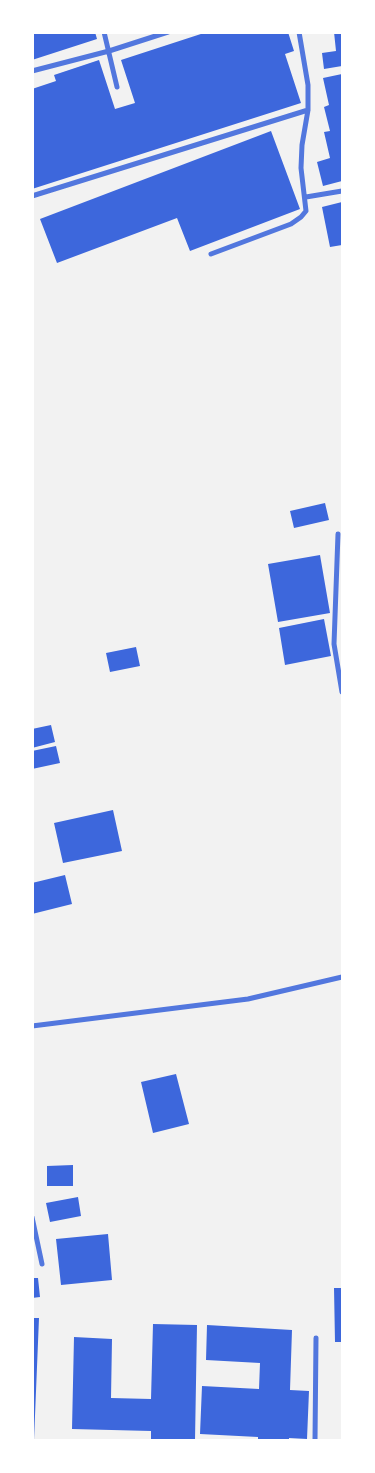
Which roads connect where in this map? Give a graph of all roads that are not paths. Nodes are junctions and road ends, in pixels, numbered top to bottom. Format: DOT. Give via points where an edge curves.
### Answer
graph roads {
  1 [pos="104,32"];
  2 [pos="168,32"];
  3 [pos="299,32"];
  4 [pos="109,51"];
  5 [pos="32,71"];
  6 [pos="117,87"];
  7 [pos="308,110"];
  8 [pos="342,191"];
  9 [pos="32,196"];
  10 [pos="306,197"];
  11 [pos="211,254"];
  12 [pos="338,534"];
  13 [pos="340,666"];
  14 [pos="342,692"];
  15 [pos="342,977"];
  16 [pos="32,1026"];
  17 [pos="32,1217"];
  18 [pos="42,1264"];
  19 [pos="316,1338"];
  20 [pos="315,1440"];
  1 -- 4 [label="street"];
  2 -- 4 [label="street"];
  3 -- 7 [label="street" via="308,85"];
  4 -- 5 [label="street"];
  4 -- 6 [label="street"];
  7 -- 9 [label="street"];
  7 -- 10 [label="street" via="301,168"];
  8 -- 10 [label="street"];
  10 -- 11 [label="street" via="306,211 291,224"];
  12 -- 13 [label="street" via="334,644"];
  13 -- 14 [label="street"];
  15 -- 16 [label="street" via="248,999"];
  17 -- 18 [label="street"];
  19 -- 20 [label="street"];
}
